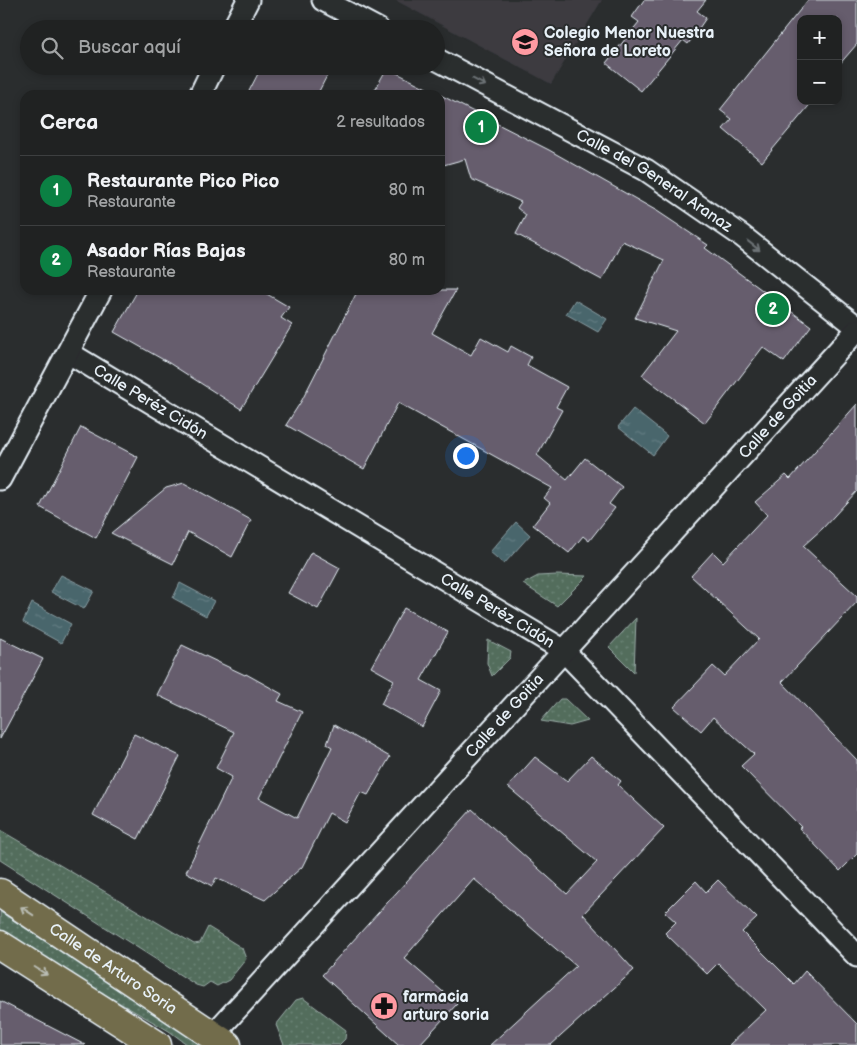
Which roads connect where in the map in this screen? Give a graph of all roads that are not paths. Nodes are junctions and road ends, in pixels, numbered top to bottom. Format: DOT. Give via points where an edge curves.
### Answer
graph roads {
  1 [pos="248,0"];
  2 [pos="323,0"];
  3 [pos="238,20"];
  4 [pos="361,20"];
  5 [pos="445,65"];
  6 [pos="210,75"];
  7 [pos="202,90"];
  8 [pos="98,295"];
  9 [pos="857,329"];
  10 [pos="69,353"];
  11 [pos="0,479"];
  12 [pos="564,650"];
  13 [pos="0,893"];
  14 [pos="0,945"];
  15 [pos="857,956"];
  16 [pos="220,1040"];
  17 [pos="157,1045"];
  1 -- 3 [label="street"];
  2 -- 4 [label="street"];
  5 -- 9 [label="street, Calle del General Aranaz, one-way" via="646,170 742,236"];
  6 -- 7 [label="street"];
  8 -- 10 [label="street"];
  9 -- 12 [label="street, Calle de Goitia"];
  10 -- 11 [label="street"];
  10 -- 12 [label="street, Calle Peréz Cidón"];
  12 -- 15 [label="street, Calle Peréz Cidón"];
  12 -- 16 [label="street, Calle de Goitia"];
  16 -- 13 [label="main road, Calle de Arturo Soria, one-way"];
  14 -- 17 [label="main road, one-way"];
}
